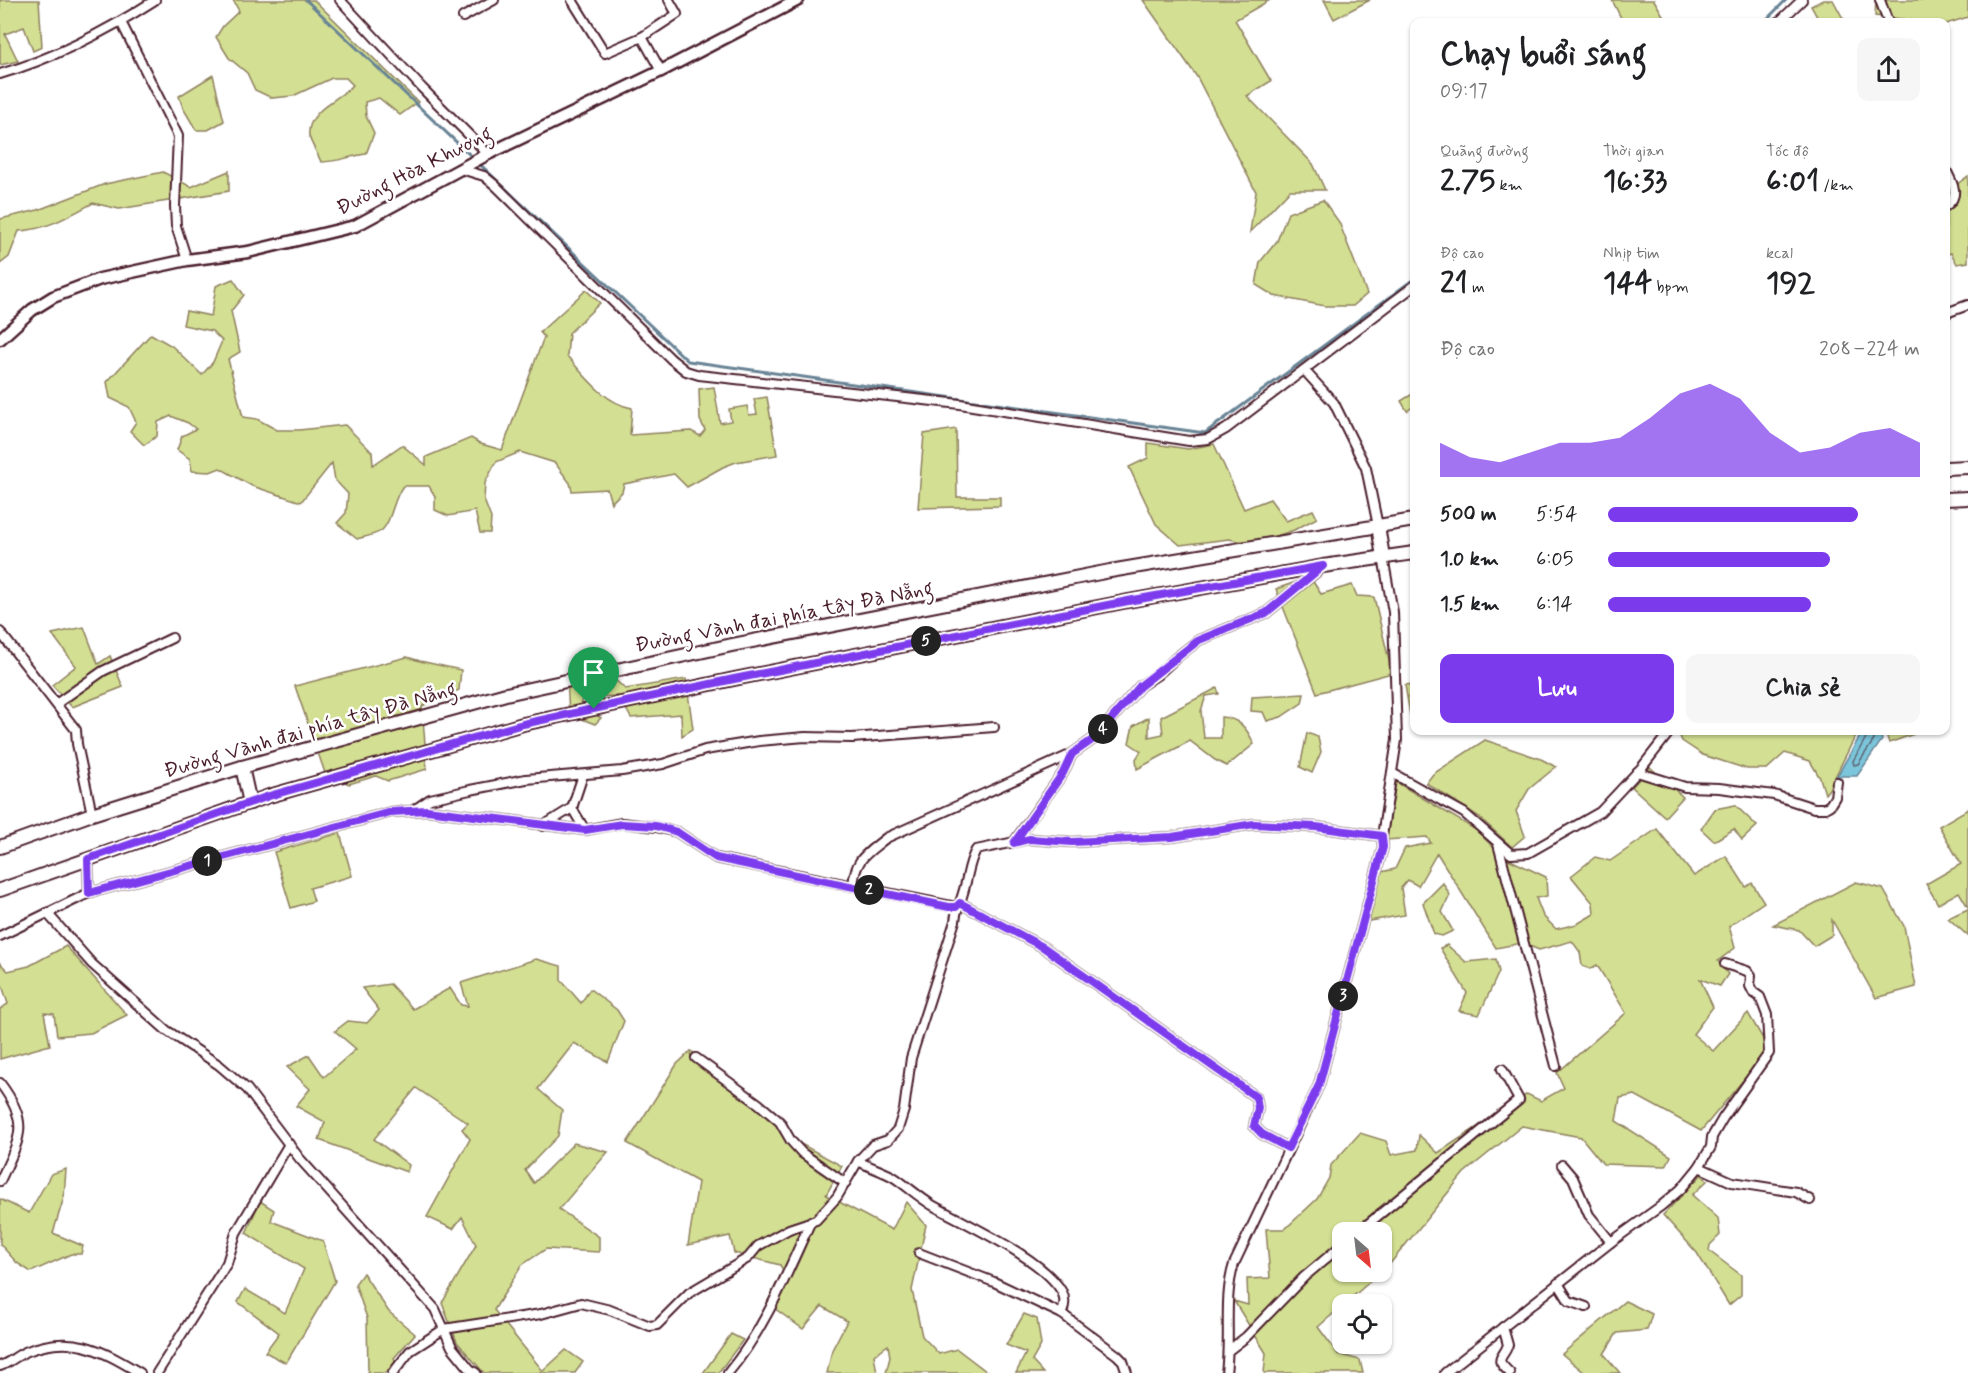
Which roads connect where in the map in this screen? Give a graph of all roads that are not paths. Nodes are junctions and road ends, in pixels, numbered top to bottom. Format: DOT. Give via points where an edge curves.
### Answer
graph roads {
  1 [pos="155,0"];
  2 [pos="340,0"];
  3 [pos="494,0"];
  4 [pos="572,0"];
  5 [pos="669,0"];
  6 [pos="798,0"];
  7 [pos="1802,0"];
  8 [pos="1880,0"];
  9 [pos="463,17"];
  10 [pos="1783,18"];
  11 [pos="1887,18"];
  12 [pos="122,22"];
  13 [pos="642,37"];
  14 [pos="661,71"];
  15 [pos="0,74"];
  16 [pos="488,154"];
  17 [pos="461,169"];
  18 [pos="1950,180"];
  19 [pos="1950,202"];
  20 [pos="187,260"];
  21 [pos="1410,289"];
  22 [pos="1968,305"];
  23 [pos="1950,312"];
  24 [pos="0,339"];
  25 [pos="1304,370"];
  26 [pos="1950,468"];
  27 [pos="1968,468"];
  28 [pos="1968,498"];
  29 [pos="1950,499"];
  30 [pos="1410,521"];
  31 [pos="1378,526"];
  32 [pos="1410,554"];
  33 [pos="1383,557"];
  34 [pos="1323,566"];
  35 [pos="0,632"];
  36 [pos="172,638"];
  37 [pos="56,704"];
  38 [pos="993,727"];
  39 [pos="1667,735"];
  40 [pos="1072,754"];
  41 [pos="242,767"];
  42 [pos="1637,772"];
  43 [pos="1392,773"];
  44 [pos="583,775"];
  45 [pos="1837,782"];
  46 [pos="250,803"];
  47 [pos="572,808"];
  48 [pos="411,811"];
  49 [pos="92,814"];
  50 [pos="543,826"];
  51 [pos="585,830"];
  52 [pos="1382,836"];
  53 [pos="1498,842"];
  54 [pos="1014,843"];
  55 [pos="0,847"];
  56 [pos="88,859"];
  57 [pos="853,886"];
  58 [pos="0,890"];
  59 [pos="89,893"];
  60 [pos="958,905"];
  61 [pos="47,913"];
  62 [pos="0,936"];
  63 [pos="1725,964"];
  64 [pos="696,1058"];
  65 [pos="1556,1066"];
  66 [pos="1502,1069"];
  67 [pos="0,1083"];
  68 [pos="289,1144"];
  69 [pos="1288,1148"];
  70 [pos="858,1161"];
  71 [pos="1562,1165"];
  72 [pos="1699,1167"];
  73 [pos="0,1181"];
  74 [pos="845,1183"];
  75 [pos="1810,1200"];
  76 [pos="811,1221"];
  77 [pos="1370,1222"];
  78 [pos="1611,1242"];
  79 [pos="919,1253"];
  80 [pos="1332,1253"];
  81 [pos="1558,1283"];
  82 [pos="1586,1307"];
  83 [pos="1062,1314"];
  84 [pos="1503,1327"];
  85 [pos="444,1329"];
  86 [pos="1229,1350"];
  87 [pos="0,1366"];
  88 [pos="1447,1372"];
  89 [pos="140,1373"];
  90 [pos="157,1373"];
  91 [pos="393,1373"];
  92 [pos="476,1373"];
  93 [pos="728,1373"];
  94 [pos="1127,1373"];
  95 [pos="1226,1373"];
  96 [pos="1510,1373"];
  1 -- 12 [label="street"];
  2 -- 16 [label="street"];
  3 -- 9 [label="street"];
  4 -- 13 [label="street" via="605,53"];
  5 -- 13 [label="street" via="677,14"];
  6 -- 14 [label="street, Đường Hòa Khương"];
  7 -- 10 [label="street"];
  8 -- 11 [label="street"];
  12 -- 15 [label="street" via="57,53"];
  12 -- 20 [label="street" via="178,136 176,226"];
  13 -- 14 [label="street"];
  14 -- 16 [label="street, Đường Hòa Khương"];
  16 -- 17 [label="street, Đường Hòa Khương"];
  17 -- 20 [label="street, Đường Hòa Khương" via="355,226 248,252"];
  17 -- 25 [label="street" via="484,176 495,185 679,367 699,375 960,404 1190,441 1208,439 1226,429"];
  18 -- 19 [label="street" via="1955,193"];
  20 -- 24 [label="street, Đường Hòa Khương" via="100,279 53,297"];
  21 -- 25 [label="street"];
  22 -- 23 [label="street"];
  25 -- 31 [label="street" via="1334,403 1366,468"];
  26 -- 27 [label="main road"];
  28 -- 29 [label="main road"];
  30 -- 31 [label="main road, Đường Vành đai phía tây Đà Nẵng"];
  31 -- 33 [label="main road"];
  31 -- 41 [label="main road, Đường Vành đai phía tây Đà Nẵng" via="1110,572 732,645 506,694"];
  32 -- 33 [label="main road"];
  33 -- 34 [label="main road"];
  33 -- 43 [label="street" via="1393,612 1397,740"];
  34 -- 40 [label="street" via="1266,613 1199,640 1140,686 1095,738"];
  34 -- 46 [label="main road" via="1105,605 523,724"];
  35 -- 37 [label="street"];
  36 -- 37 [label="street" via="103,671"];
  37 -- 49 [label="street" via="76,730"];
  38 -- 44 [label="street" via="864,738 759,741 705,750 663,764"];
  39 -- 42 [label="street"];
  40 -- 54 [label="street"];
  40 -- 57 [label="street" via="886,838 854,868"];
  41 -- 46 [label="main road"];
  41 -- 49 [label="main road, Đường Vành đai phía tây Đà Nẵng"];
  42 -- 45 [label="street" via="1685,787 1774,795 1814,808 1825,808 1833,802"];
  42 -- 53 [label="street" via="1600,812 1528,854 1511,854"];
  43 -- 52 [label="street"];
  43 -- 53 [label="street" via="1464,813"];
  44 -- 47 [label="street"];
  44 -- 48 [label="street" via="526,779 470,790 430,799"];
  46 -- 56 [label="main road"];
  47 -- 50 [label="street"];
  47 -- 51 [label="street"];
  48 -- 50 [label="street"];
  48 -- 59 [label="street" via="391,812"];
  49 -- 55 [label="main road, Đường Vành đai phía tây Đà Nẵng"];
  50 -- 51 [label="street"];
  51 -- 57 [label="street" via="622,824 656,826 677,832 716,858"];
  52 -- 54 [label="street" via="1254,824 1172,837 1072,842 1029,839"];
  52 -- 69 [label="street" via="1383,847 1319,1085"];
  53 -- 65 [label="street"];
  54 -- 60 [label="street" via="976,850"];
  56 -- 58 [label="main road"];
  56 -- 59 [label="street"];
  57 -- 60 [label="street"];
  59 -- 61 [label="street"];
  60 -- 69 [label="street" via="1043,947 1256,1097 1254,1126"];
  60 -- 70 [label="street" via="911,1058 898,1129 888,1140 873,1145"];
  61 -- 62 [label="street"];
  61 -- 68 [label="street" via="92,964 158,1023 247,1089"];
  63 -- 72 [label="street" via="1751,975 1750,986 1760,997 1767,1015 1769,1053 1723,1119"];
  64 -- 74 [label="street" via="759,1104 780,1122 802,1153"];
  66 -- 77 [label="street" via="1519,1100"];
  67 -- 73 [label="street" via="18,1111 20,1137"];
  68 -- 85 [label="street" via="435,1309"];
  68 -- 90 [label="street" via="236,1233 227,1263"];
  69 -- 86 [label="street" via="1228,1282"];
  70 -- 74 [label="street"];
  70 -- 83 [label="street" via="894,1177 912,1193 1031,1262 1062,1292"];
  71 -- 78 [label="street" via="1573,1178 1589,1215"];
  72 -- 75 [label="street" via="1732,1182 1796,1192"];
  72 -- 78 [label="street" via="1681,1189"];
  74 -- 76 [label="street" via="837,1197"];
  76 -- 85 [label="street" via="758,1246 748,1258 689,1293 657,1325 581,1303 541,1314"];
  76 -- 93 [label="street" via="753,1340"];
  78 -- 81 [label="street"];
  79 -- 83 [label="street"];
  80 -- 86 [label="street"];
  81 -- 82 [label="street" via="1569,1301"];
  81 -- 84 [label="street"];
  83 -- 94 [label="street" via="1117,1355"];
  84 -- 88 [label="street"];
  84 -- 96 [label="street" via="1509,1345 1499,1361"];
  85 -- 91 [label="street" via="410,1351"];
  85 -- 92 [label="street" via="452,1347"];
  86 -- 95 [label="street"];
  87 -- 89 [label="street" via="24,1352 57,1343 83,1344 110,1354"];
}
